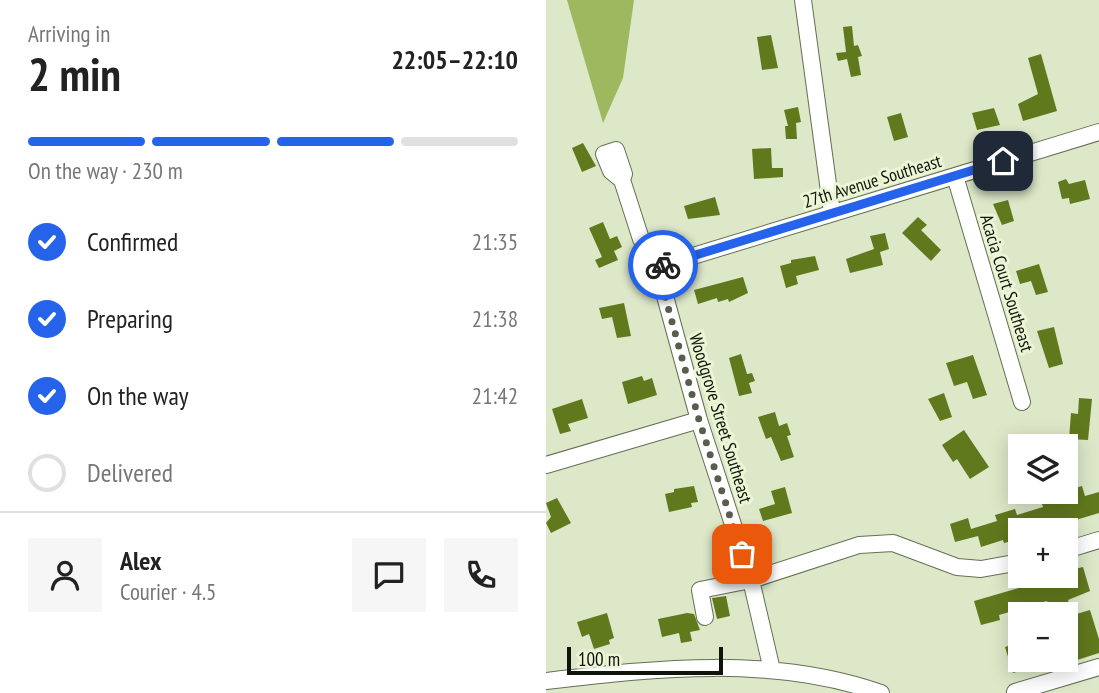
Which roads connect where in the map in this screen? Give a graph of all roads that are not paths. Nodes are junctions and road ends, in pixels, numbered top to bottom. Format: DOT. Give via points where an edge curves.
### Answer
graph roads {
  1 [pos="803,0"];
  2 [pos="1099,132"];
  3 [pos="955,176"];
  4 [pos="622,180"];
  5 [pos="832,213"];
  6 [pos="657,267"];
  7 [pos="1022,402"];
  8 [pos="699,420"];
  9 [pos="546,465"];
  10 [pos="1098,545"];
  11 [pos="1078,548"];
  12 [pos="1008,564"];
  13 [pos="751,580"];
  14 [pos="705,617"];
  15 [pos="1099,667"];
  16 [pos="772,670"];
  17 [pos="546,681"];
  18 [pos="1015,692"];
  19 [pos="881,693"];
  1 -- 5 [label="street"];
  2 -- 3 [label="street, 27th Avenue Southeast"];
  3 -- 5 [label="street, 27th Avenue Southeast"];
  3 -- 7 [label="street, Acacia Court Southeast"];
  4 -- 6 [label="street, Woodgrove Street Southeast" via="641,239"];
  5 -- 6 [label="street, 27th Avenue Southeast"];
  6 -- 8 [label="street, Woodgrove Street Southeast"];
  8 -- 9 [label="street"];
  8 -- 13 [label="street, Woodgrove Street Southeast"];
  10 -- 11 [label="street"];
  12 -- 13 [label="street" via="957,567 893,542 859,545"];
  13 -- 14 [label="street" via="700,590"];
  13 -- 16 [label="street, Woodgrove Street Southeast"];
  15 -- 18 [label="street"];
  16 -- 17 [label="street" via="680,667"];
  16 -- 19 [label="street"];
}
